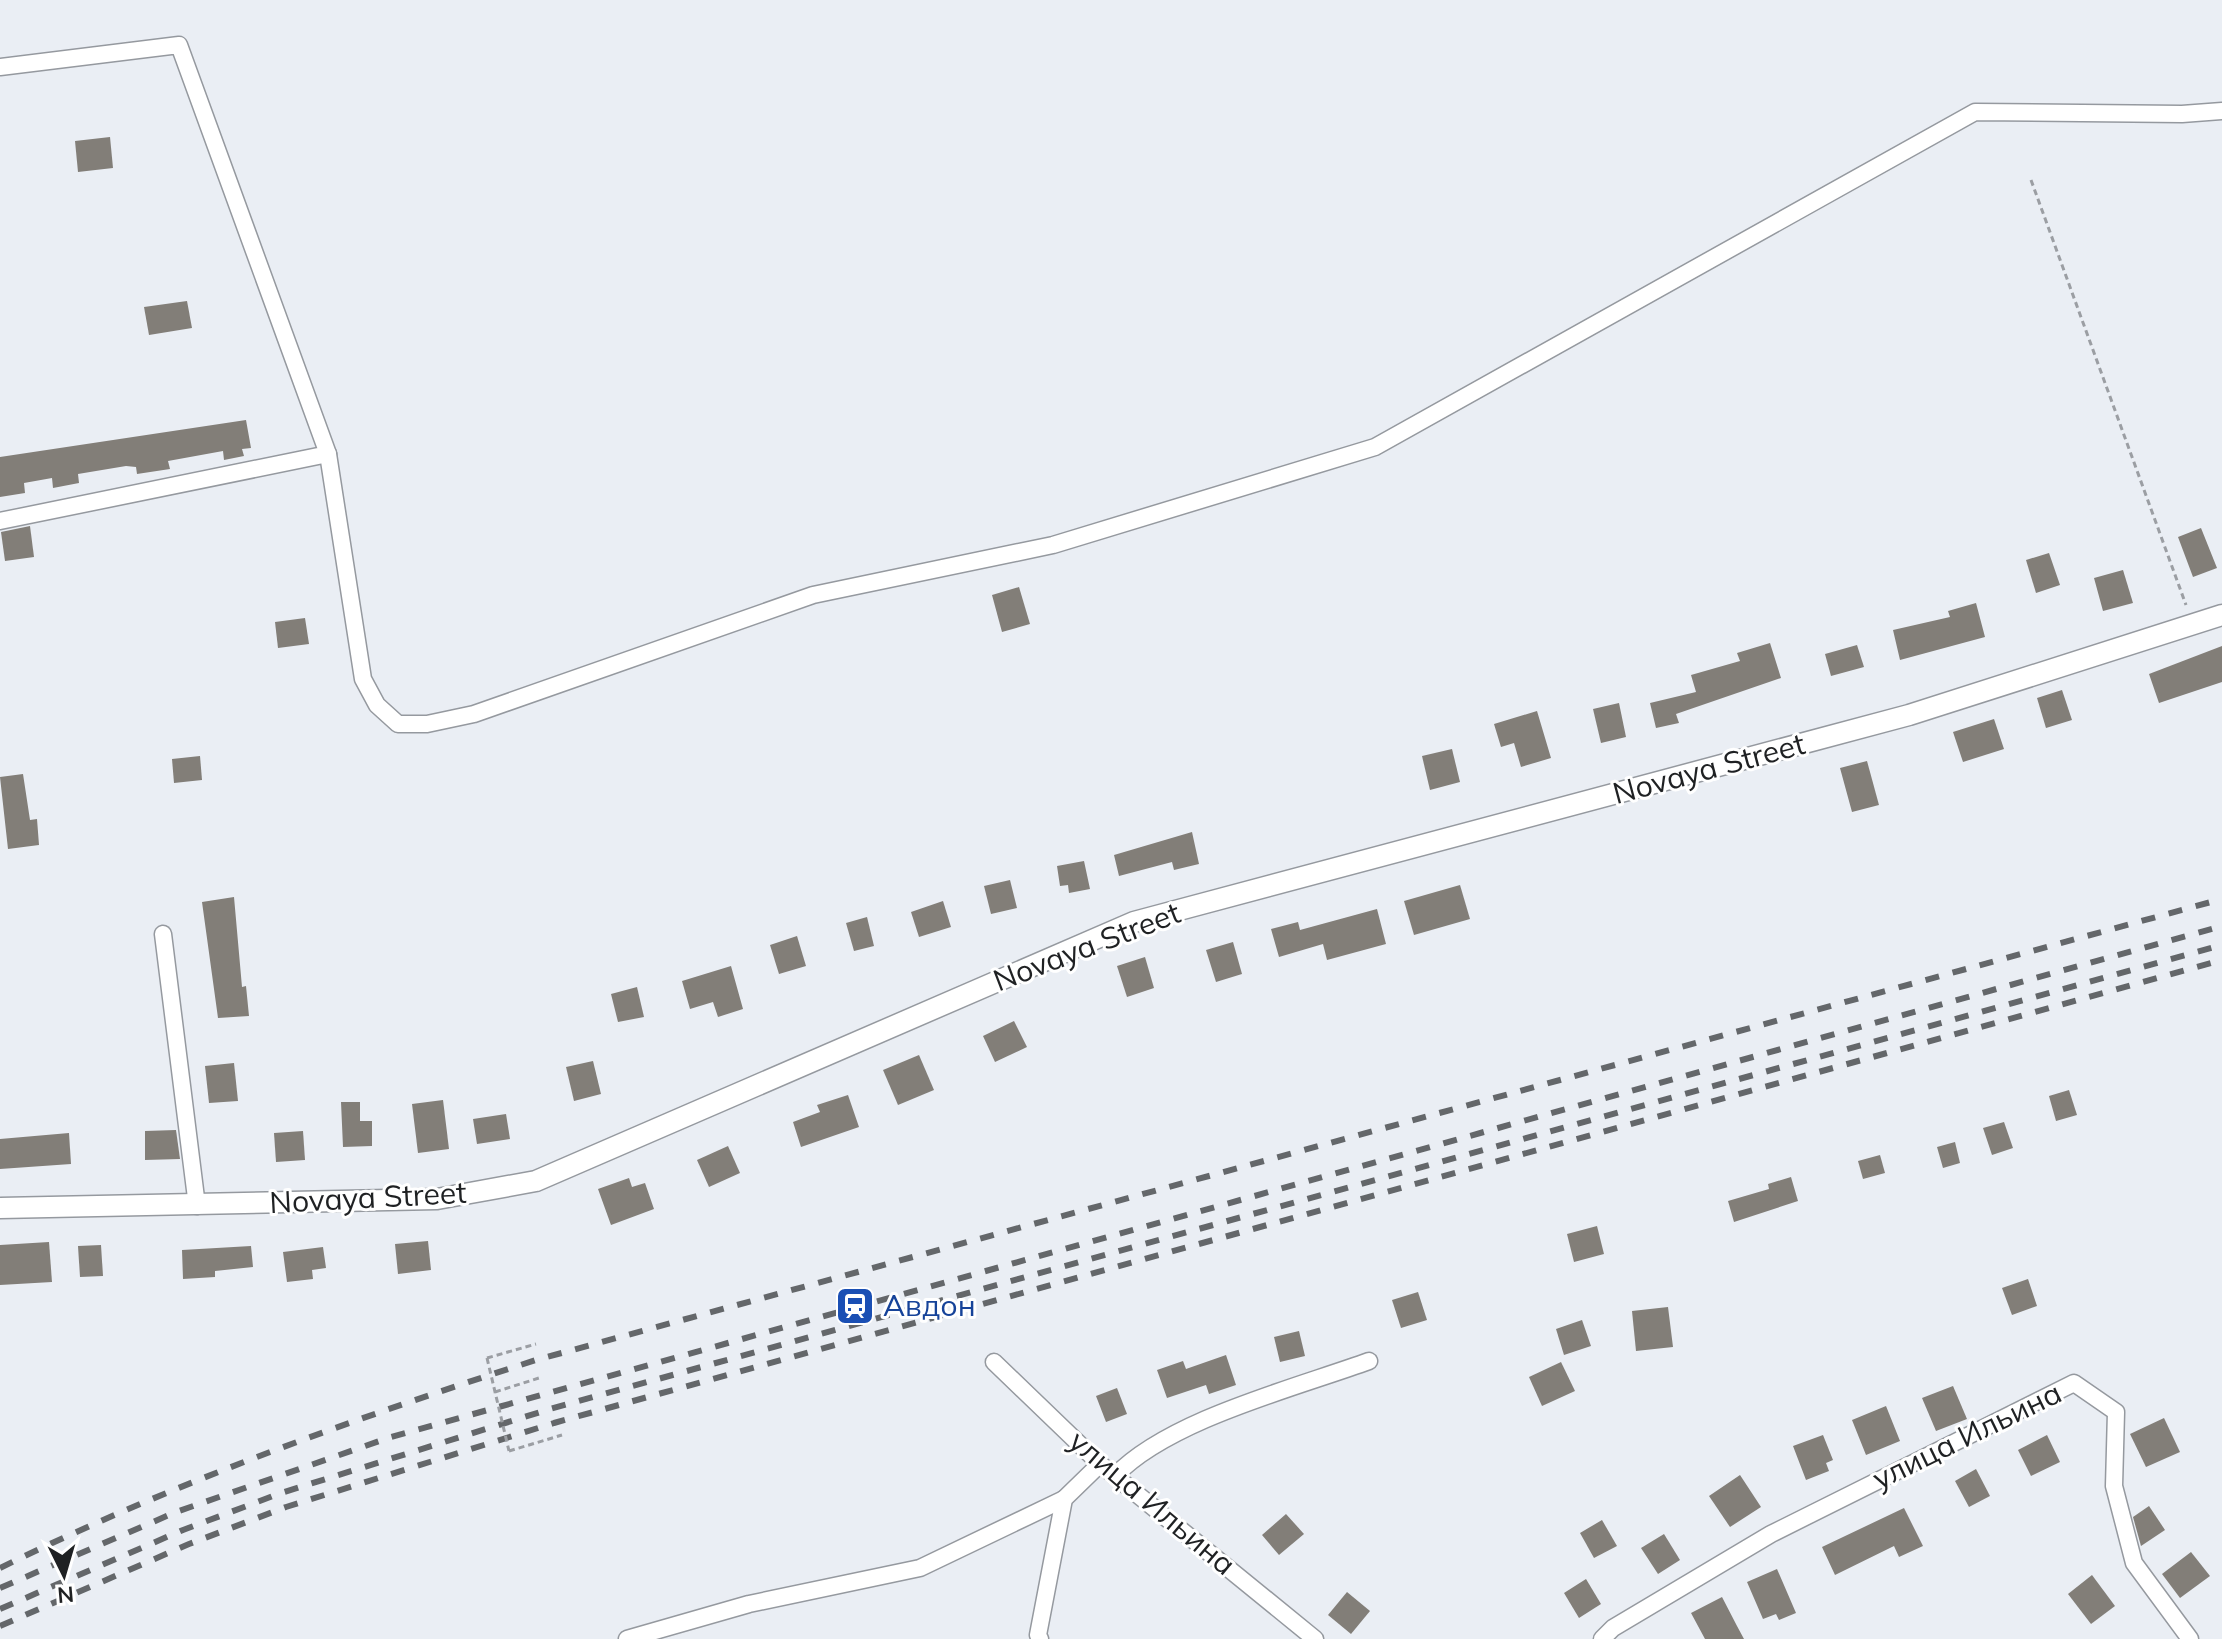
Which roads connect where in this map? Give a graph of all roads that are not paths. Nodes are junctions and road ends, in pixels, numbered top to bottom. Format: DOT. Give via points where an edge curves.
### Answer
graph roads {
  1 [pos="0,67"];
  2 [pos="2222,111"];
  3 [pos="328,454"];
  4 [pos="0,521"];
  5 [pos="2222,615"];
  6 [pos="163,934"];
  7 [pos="197,1206"];
  8 [pos="0,1208"];
  9 [pos="1369,1361"];
  10 [pos="994,1362"];
  11 [pos="1100,1464"];
  12 [pos="1115,1476"];
  13 [pos="1064,1499"];
  14 [pos="627,1639"];
  15 [pos="1040,1639"];
  16 [pos="1315,1639"];
  17 [pos="1602,1639"];
  18 [pos="2190,1639"];
  1 -- 3 [label="street" via="179,45"];
  2 -- 3 [label="street" via="1975,112 1375,447 1053,545 813,595 474,714 427,724 398,724 377,705 363,679"];
  3 -- 4 [label="street"];
  5 -- 7 [label="street, Novaya Street" via="1909,715 1134,922 536,1181 437,1199"];
  6 -- 7 [label="street"];
  7 -- 8 [label="street, Novaya Street"];
  9 -- 12 [label="street" via="1192,1425 1130,1461"];
  10 -- 11 [label="street, улица Ильина"];
  11 -- 12 [label="street, улица Ильина"];
  11 -- 13 [label="street"];
  12 -- 16 [label="street, улица Ильина"];
  13 -- 14 [label="street" via="920,1568 749,1604"];
  13 -- 15 [label="street"];
  17 -- 18 [label="street, улица Ильина" via="1771,1534 2074,1383 2116,1412 2114,1486 2134,1563"];
}
